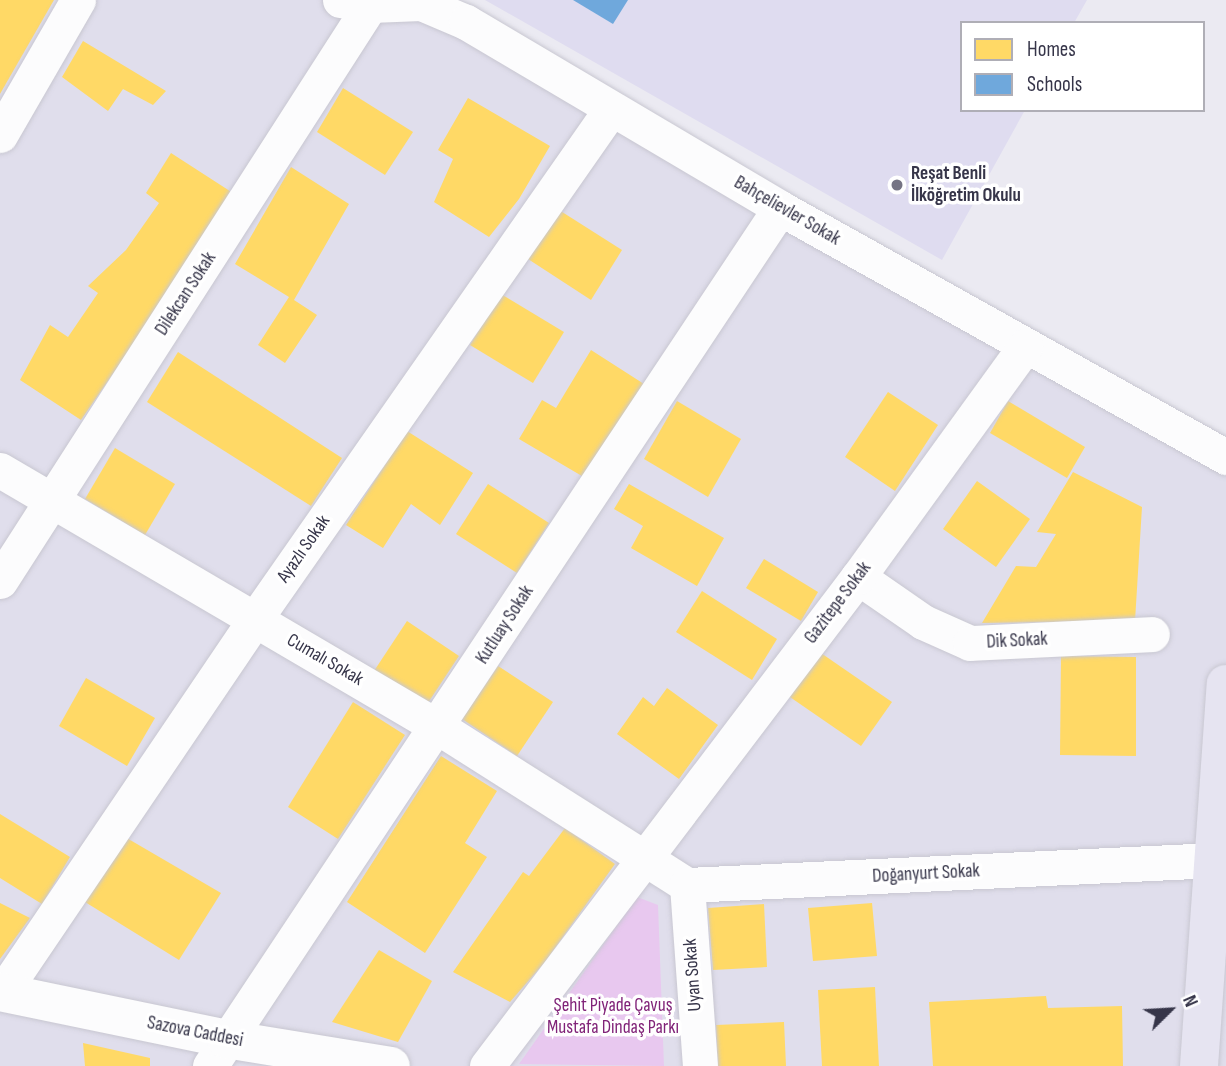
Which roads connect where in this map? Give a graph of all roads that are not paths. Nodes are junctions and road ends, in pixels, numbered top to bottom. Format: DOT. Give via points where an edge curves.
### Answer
graph roads {
  1 [pos="78,0"];
  2 [pos="355,3"];
  3 [pos="611,109"];
  4 [pos="0,135"];
  5 [pos="780,208"];
  6 [pos="1025,346"];
  7 [pos="1226,457"];
  8 [pos="0,470"];
  9 [pos="53,502"];
  10 [pos="858,577"];
  11 [pos="0,581"];
  12 [pos="255,619"];
  13 [pos="1152,635"];
  14 [pos="1226,684"];
  15 [pos="438,727"];
  16 [pos="646,857"];
  17 [pos="1216,860"];
  18 [pos="687,885"];
  19 [pos="1,992"];
  20 [pos="218,1052"];
  21 [pos="391,1066"];
  22 [pos="487,1066"];
  23 [pos="700,1066"];
  24 [pos="1199,1066"];
  1 -- 4 [label="street"];
  2 -- 3 [label="street, Bahçelievler Sokak" via="421,3 466,22"];
  2 -- 9 [label="street, Dilekcan Sokak"];
  3 -- 5 [label="street, Bahçelievler Sokak"];
  3 -- 12 [label="street, Ayazlı Sokak"];
  5 -- 6 [label="street, Bahçelievler Sokak"];
  5 -- 15 [label="street, Kutluay Sokak"];
  6 -- 7 [label="street, Bahçelievler Sokak"];
  6 -- 10 [label="street, Gazitepe Sokak"];
  8 -- 9 [label="street, Cumalı Sokak"];
  9 -- 11 [label="street, Dilekcan Sokak"];
  9 -- 12 [label="street, Cumalı Sokak"];
  10 -- 13 [label="street, Dik Sokak" via="923,622 970,643"];
  10 -- 16 [label="street, Gazitepe Sokak"];
  12 -- 15 [label="street, Cumalı Sokak"];
  12 -- 19 [label="street, Ayazlı Sokak"];
  14 -- 17 [label="main road"];
  15 -- 16 [label="street, Cumalı Sokak"];
  15 -- 20 [label="street, Kutluay Sokak"];
  16 -- 18 [label="street"];
  16 -- 22 [label="street, Gazitepe Sokak"];
  17 -- 18 [label="street, Doğanyurt Sokak"];
  17 -- 24 [label="main road"];
  18 -- 23 [label="street, Uyan Sokak"];
  19 -- 20 [label="street, Sazova Caddesi"];
  20 -- 21 [label="street, Sazova Caddesi"];
}
